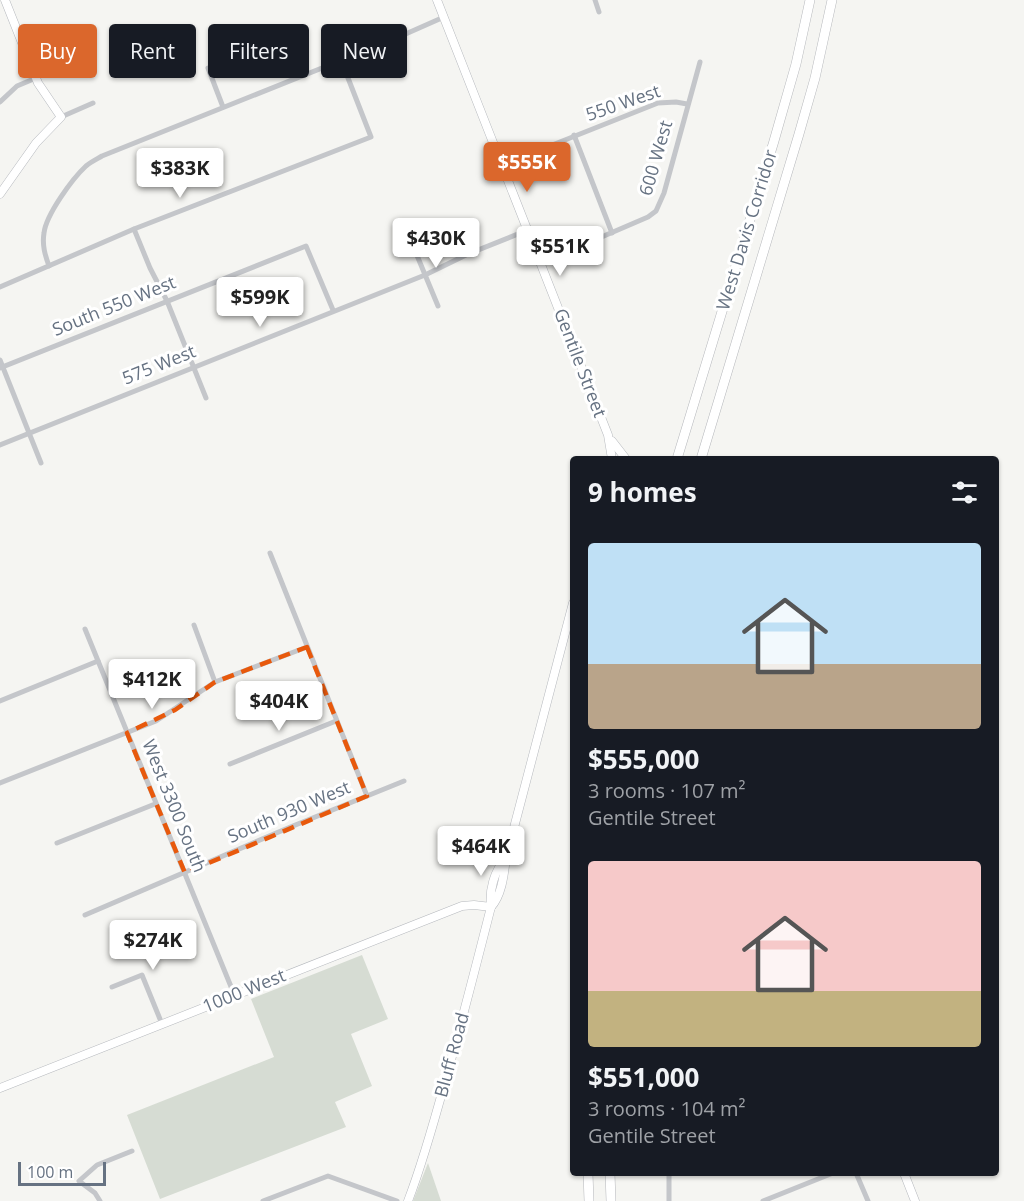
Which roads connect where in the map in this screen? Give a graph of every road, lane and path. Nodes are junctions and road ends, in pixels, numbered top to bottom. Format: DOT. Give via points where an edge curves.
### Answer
graph roads {
  1 [pos="5,0"];
  2 [pos="437,0"];
  3 [pos="595,0"];
  4 [pos="810,0"];
  5 [pos="832,0"];
  6 [pos="599,12"];
  7 [pos="444,17"];
  8 [pos="407,32"];
  9 [pos="18,33"];
  10 [pos="700,62"];
  11 [pos="321,68"];
  12 [pos="36,78"];
  13 [pos="212,78"];
  14 [pos="348,78"];
  15 [pos="0,102"];
  16 [pos="93,103"];
  17 [pos="687,104"];
  18 [pos="223,106"];
  19 [pos="61,117"];
  20 [pos="574,135"];
  21 [pos="502,165"];
  22 [pos="0,194"];
  23 [pos="134,229"];
  24 [pos="528,230"];
  25 [pos="612,233"];
  26 [pos="411,241"];
  27 [pos="541,263"];
  28 [pos="49,266"];
  29 [pos="425,275"];
  30 [pos="0,287"];
  31 [pos="167,301"];
  32 [pos="438,306"];
  33 [pos="333,310"];
  34 [pos="0,360"];
  35 [pos="2,367"];
  36 [pos="194,367"];
  37 [pos="206,398"];
  38 [pos="29,433"];
  39 [pos="608,435"];
  40 [pos="0,445"];
  41 [pos="612,456"];
  42 [pos="624,456"];
  43 [pos="678,456"];
  44 [pos="702,456"];
  45 [pos="41,463"];
  46 [pos="270,553"];
  47 [pos="570,614"];
  48 [pos="194,625"];
  49 [pos="85,629"];
  50 [pos="307,647"];
  51 [pos="98,661"];
  52 [pos="215,682"];
  53 [pos="0,701"];
  54 [pos="336,721"];
  55 [pos="128,733"];
  56 [pos="230,764"];
  57 [pos="404,781"];
  58 [pos="0,783"];
  59 [pos="367,796"];
  60 [pos="155,804"];
  61 [pos="57,843"];
  62 [pos="185,873"];
  63 [pos="491,907"];
  64 [pos="86,915"];
  65 [pos="112,987"];
  66 [pos="234,994"];
  67 [pos="162,1024"];
  68 [pos="1,1084"];
  69 [pos="132,1150"];
  70 [pos="588,1176"];
  71 [pos="610,1176"];
  72 [pos="669,1176"];
  73 [pos="826,1176"];
  74 [pos="857,1176"];
  75 [pos="905,1176"];
  76 [pos="275,1199"];
  77 [pos="100,1201"];
  78 [pos="264,1201"];
  79 [pos="397,1201"];
  80 [pos="408,1201"];
  81 [pos="589,1201"];
  82 [pos="611,1201"];
  83 [pos="669,1201"];
  84 [pos="763,1201"];
  85 [pos="868,1201"];
  86 [pos="915,1201"];
  1 -- 9 [label="main road"];
  2 -- 7 [label="main road, Gentile Street"];
  3 -- 6 [label="street"];
  4 -- 43 [label="highway, West Davis Corridor" via="774,141"];
  5 -- 44 [label="highway, West Davis Corridor" via="805,116"];
  7 -- 8 [label="street"];
  7 -- 21 [label="main road, Gentile Street"];
  10 -- 17 [label="street, 600 West"];
  11 -- 18 [label="street"];
  12 -- 15 [label="street" via="17,86"];
  12 -- 19 [label="main road"];
  13 -- 18 [label="street"];
  14 -- 23 [label="street" via="372,137"];
  16 -- 19 [label="street"];
  17 -- 20 [label="street, 550 West" via="658,103"];
  17 -- 25 [label="street, 600 West" via="661,203 648,218"];
  18 -- 28 [label="street" via="88,164 47,220 44,248"];
  19 -- 22 [label="main road" via="36,143"];
  20 -- 21 [label="street, 550 West"];
  20 -- 25 [label="street"];
  21 -- 24 [label="main road, Gentile Street"];
  23 -- 28 [label="street"];
  23 -- 31 [label="street"];
  24 -- 27 [label="main road, Gentile Street"];
  24 -- 29 [label="street, 575 West"];
  25 -- 27 [label="street, 600 West"];
  26 -- 29 [label="street"];
  27 -- 39 [label="main road, Gentile Street"];
  28 -- 30 [label="street"];
  29 -- 32 [label="street"];
  29 -- 33 [label="street, 575 West"];
  31 -- 33 [label="street, South 550 West" via="306,246"];
  31 -- 35 [label="street, South 550 West"];
  31 -- 36 [label="street"];
  33 -- 36 [label="street, 575 West"];
  34 -- 35 [label="street"];
  35 -- 38 [label="street"];
  36 -- 37 [label="street"];
  36 -- 38 [label="street, 575 West"];
  38 -- 40 [label="street, 575 West"];
  38 -- 45 [label="street"];
  39 -- 41 [label="main road, Gentile Street"];
  39 -- 42 [label="main road"];
  46 -- 50 [label="street"];
  47 -- 63 [label="main road, Bluff Road" via="506,858 495,877"];
  48 -- 52 [label="street"];
  49 -- 51 [label="street, West 3300 South"];
  50 -- 52 [label="street"];
  50 -- 54 [label="street"];
  51 -- 53 [label="street"];
  51 -- 55 [label="street, West 3300 South"];
  52 -- 55 [label="street" via="175,710"];
  54 -- 56 [label="street"];
  54 -- 59 [label="street"];
  55 -- 58 [label="street"];
  55 -- 60 [label="street, West 3300 South"];
  57 -- 59 [label="street, South 930 West"];
  59 -- 62 [label="street, South 930 West"];
  60 -- 61 [label="street"];
  60 -- 62 [label="street, West 3300 South"];
  62 -- 64 [label="street, South 930 West"];
  62 -- 66 [label="street, West 3300 South"];
  63 -- 66 [label="main road, 1000 West" via="462,906"];
  63 -- 80 [label="main road, Bluff Road" via="434,1123"];
  65 -- 67 [label="street" via="142,975"];
  66 -- 67 [label="main road, 1000 West"];
  67 -- 68 [label="main road, 1000 West"];
  69 -- 77 [label="street" via="97,1166 79,1181"];
  70 -- 81 [label="highway"];
  71 -- 82 [label="highway"];
  72 -- 83 [label="street"];
  73 -- 84 [label="street"];
  74 -- 85 [label="street"];
  75 -- 86 [label="main road"];
  76 -- 78 [label="street"];
  76 -- 79 [label="street" via="328,1176"];
}
